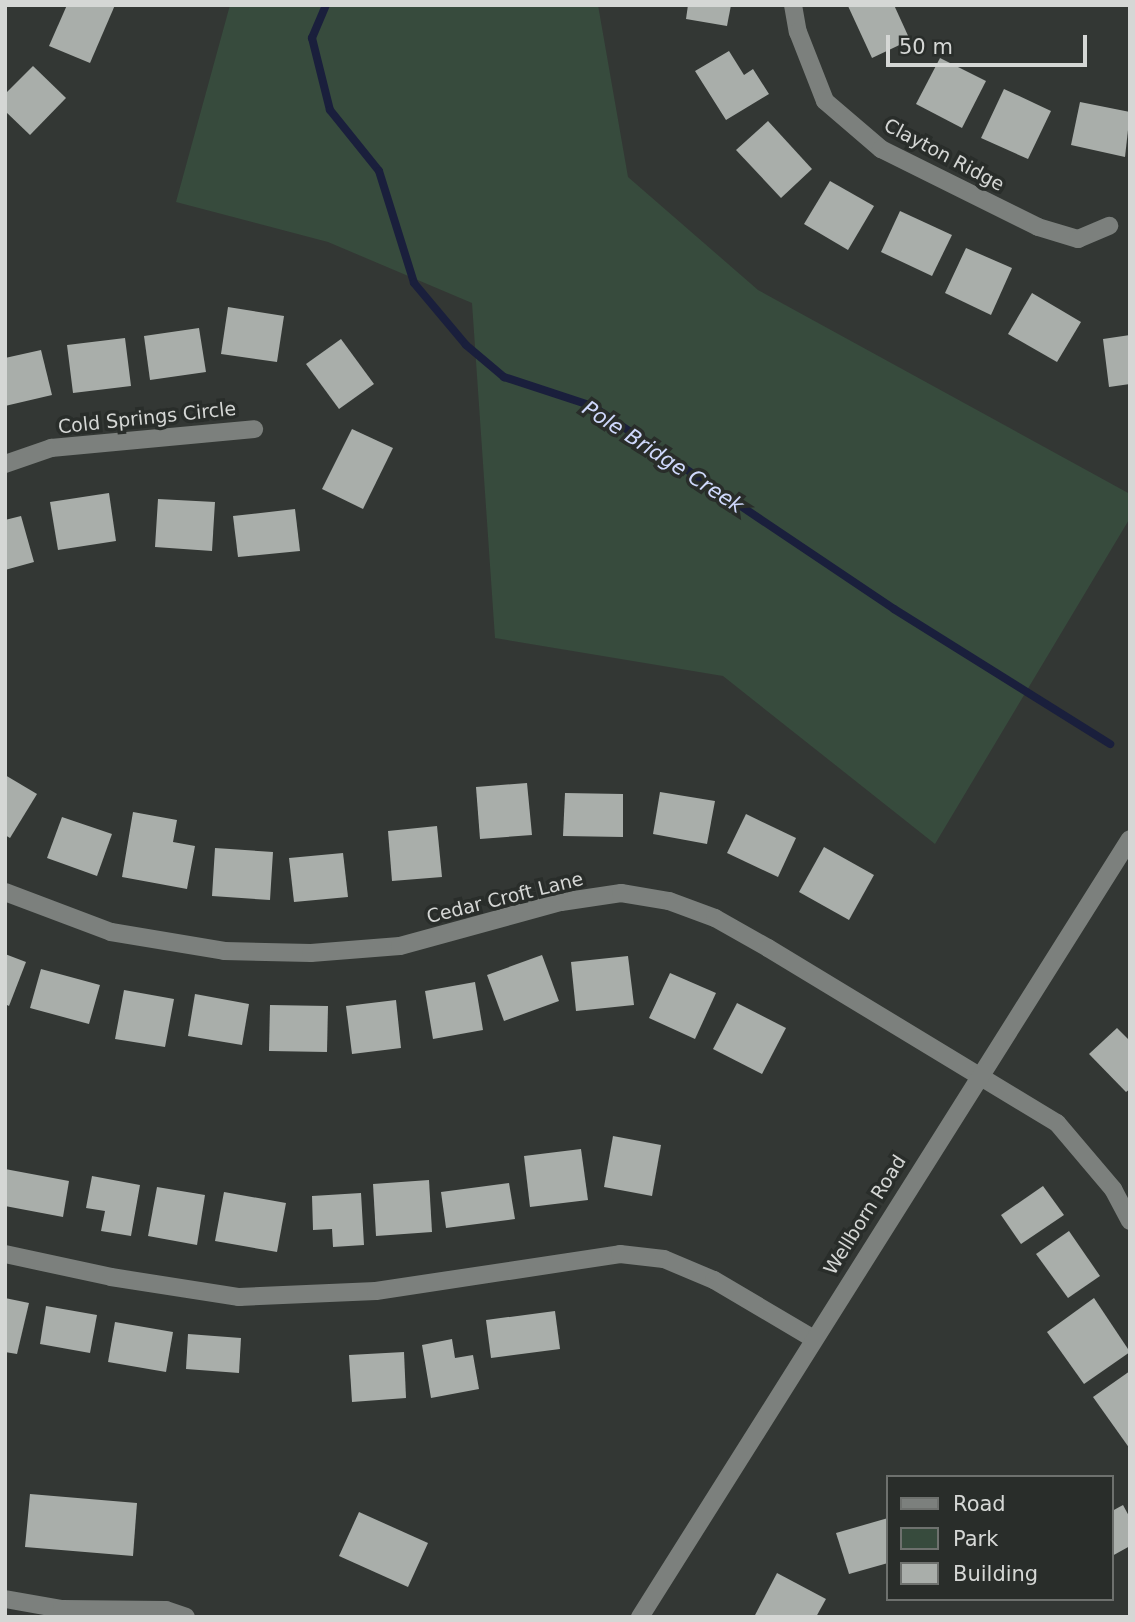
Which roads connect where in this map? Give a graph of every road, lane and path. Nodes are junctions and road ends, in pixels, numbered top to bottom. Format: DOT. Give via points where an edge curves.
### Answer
graph roads {
  1 [pos="793,5"];
  2 [pos="1109,226"];
  3 [pos="254,429"];
  4 [pos="5,464"];
  5 [pos="1130,839"];
  6 [pos="5,892"];
  7 [pos="980,1073"];
  8 [pos="1130,1220"];
  9 [pos="5,1254"];
  10 [pos="812,1338"];
  11 [pos="5,1599"];
  12 [pos="62,1613"];
  13 [pos="186,1617"];
  14 [pos="640,1617"];
  1 -- 2 [label="street, Clayton Ridge" via="798,32 825,101 881,149 1038,227 1078,239"];
  3 -- 4 [label="street, Cold Springs Circle" via="51,448"];
  5 -- 7 [label="street, Wellborn Road"];
  6 -- 7 [label="street, Cedar Croft Lane" via="111,932 224,951 311,953 400,946 561,902 621,893 657,899 715,918"];
  7 -- 8 [label="street, Cedar Croft Lane" via="1057,1123 1113,1189"];
  7 -- 10 [label="street, Wellborn Road"];
  9 -- 10 [label="street" via="239,1297 376,1291 620,1254 664,1259 714,1280"];
  10 -- 14 [label="street, Wellborn Road"];
  11 -- 12 [label="street"];
  12 -- 13 [label="street" via="166,1610"];
}
